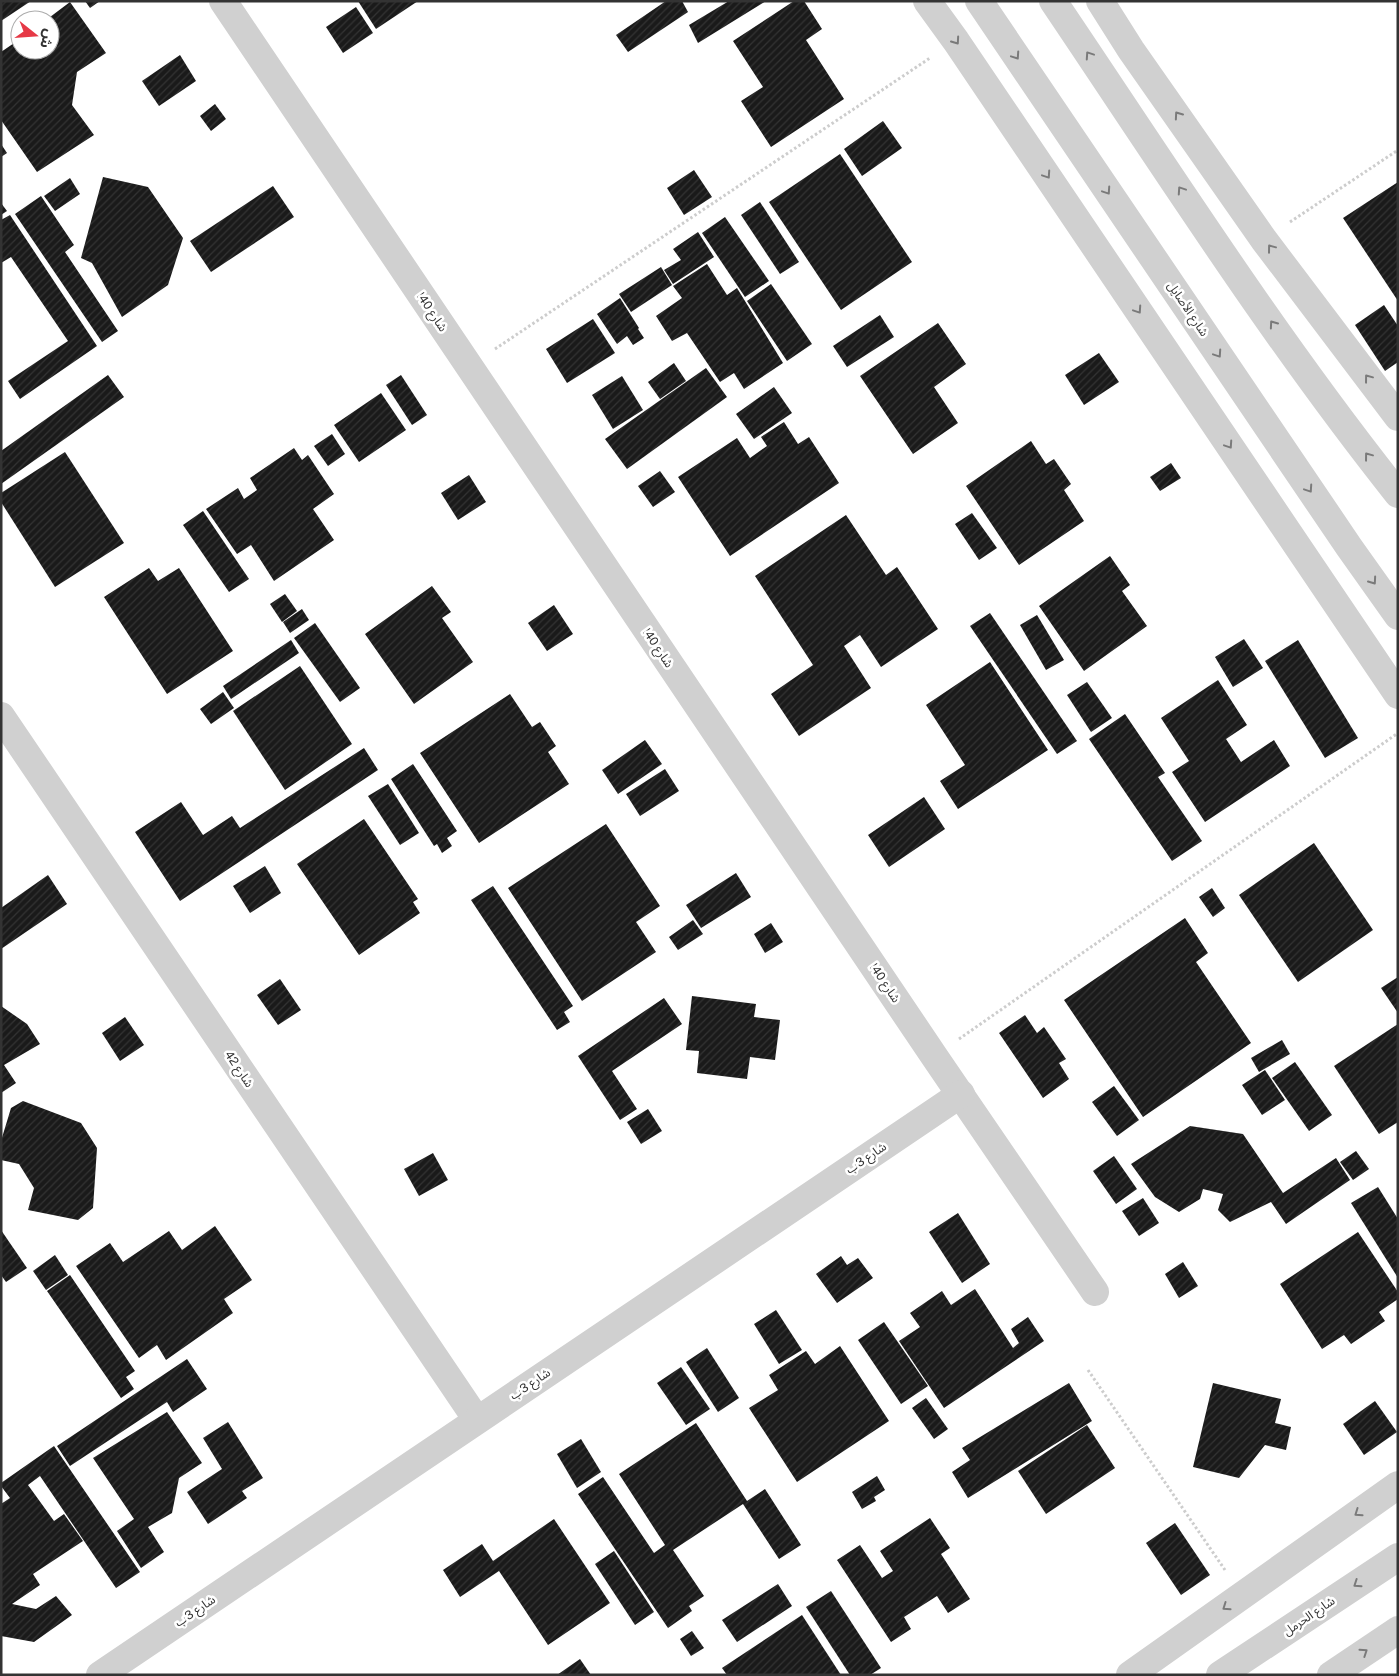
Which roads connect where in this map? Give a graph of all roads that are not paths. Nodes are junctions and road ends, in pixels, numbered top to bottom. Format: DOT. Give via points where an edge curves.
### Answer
graph roads {
  1 [pos="224,1"];
  2 [pos="927,1"];
  3 [pos="979,1"];
  4 [pos="1053,1"];
  5 [pos="1100,1"];
  6 [pos="1398,417"];
  7 [pos="1398,494"];
  8 [pos="1398,616"];
  9 [pos="1398,695"];
  10 [pos="1,716"];
  11 [pos="961,1094"];
  12 [pos="1095,1292"];
  13 [pos="477,1420"];
  14 [pos="1398,1485"];
  15 [pos="1398,1557"];
  16 [pos="1398,1630"];
  17 [pos="100,1675"];
  18 [pos="1130,1675"];
  19 [pos="1220,1675"];
  20 [pos="1331,1675"];
  1 -- 11 [label="street, شارع 40ا"];
  2 -- 9 [label="street, one-way"];
  3 -- 8 [label="street, شارع الأصايل, one-way"];
  7 -- 4 [label="street, one-way" via="1232,266"];
  6 -- 5 [label="street, one-way" via="1264,240"];
  10 -- 13 [label="street, شارع 42"];
  11 -- 12 [label="street, شارع 40ا"];
  11 -- 13 [label="street, شارع 3ب"];
  13 -- 17 [label="street, شارع 3ب"];
  14 -- 18 [label="street, one-way"];
  15 -- 19 [label="street, شارع الحرمل, one-way"];
  20 -- 16 [label="street, one-way"];
}
